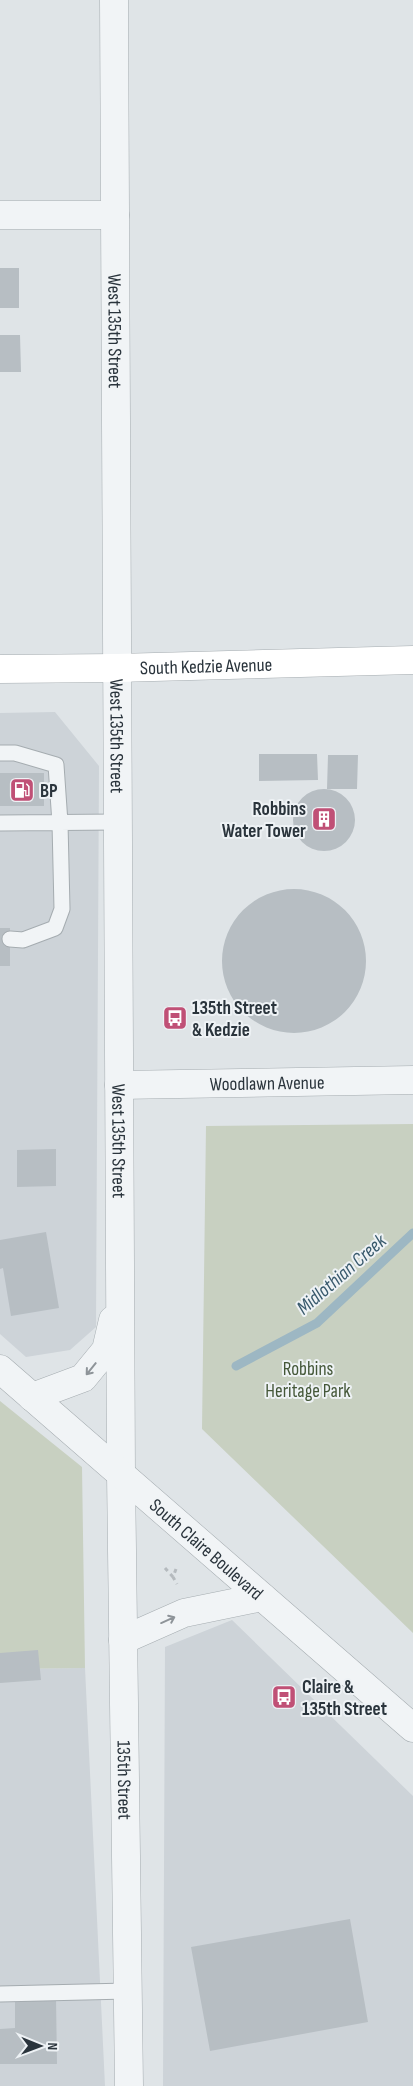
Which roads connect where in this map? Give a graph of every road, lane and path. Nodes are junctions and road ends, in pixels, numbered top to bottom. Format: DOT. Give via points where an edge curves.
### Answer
graph roads {
  1 [pos="114,0"];
  2 [pos="0,215"];
  3 [pos="115,215"];
  4 [pos="413,660"];
  5 [pos="117,668"];
  6 [pos="0,669"];
  7 [pos="0,754"];
  8 [pos="118,822"];
  9 [pos="0,823"];
  10 [pos="60,823"];
  11 [pos="10,939"];
  12 [pos="413,1080"];
  13 [pos="119,1085"];
  14 [pos="120,1292"];
  15 [pos="0,1369"];
  16 [pos="32,1397"];
  17 [pos="121,1474"];
  18 [pos="164,1568"];
  19 [pos="176,1568"];
  20 [pos="174,1577"];
  21 [pos="178,1586"];
  22 [pos="262,1597"];
  23 [pos="123,1640"];
  24 [pos="413,1728"];
  25 [pos="127,1991"];
  26 [pos="0,1994"];
  27 [pos="129,2086"];
  1 -- 3 [label="street, West 135th Street"];
  2 -- 3 [label="street"];
  3 -- 5 [label="street, West 135th Street"];
  4 -- 5 [label="main road, South Kedzie Avenue"];
  5 -- 6 [label="main road, South Kedzie Avenue"];
  5 -- 8 [label="street, West 135th Street"];
  7 -- 10 [label="lane" via="15,753 56,765"];
  8 -- 10 [label="lane"];
  8 -- 13 [label="street, West 135th Street"];
  9 -- 10 [label="lane"];
  10 -- 11 [label="lane" via="62,909 55,928 23,940"];
  12 -- 13 [label="street, Woodlawn Avenue"];
  13 -- 14 [label="street, West 135th Street"];
  14 -- 16 [label="street, one-way" via="106,1350 89,1371 83,1378"];
  14 -- 17 [label="street, West 135th Street"];
  15 -- 16 [label="street, South Claire Boulevard"];
  16 -- 17 [label="street, South Claire Boulevard"];
  17 -- 22 [label="street, South Claire Boulevard"];
  17 -- 23 [label="street, 135th Street"];
  18 -- 20 [label="path"];
  19 -- 20 [label="path"];
  20 -- 21 [label="path"];
  23 -- 22 [label="street, one-way" via="184,1613"];
  22 -- 24 [label="street, South Claire Boulevard"];
  23 -- 25 [label="street, 135th Street"];
  25 -- 26 [label="lane"];
  25 -- 27 [label="street, 135th Street"];
}
